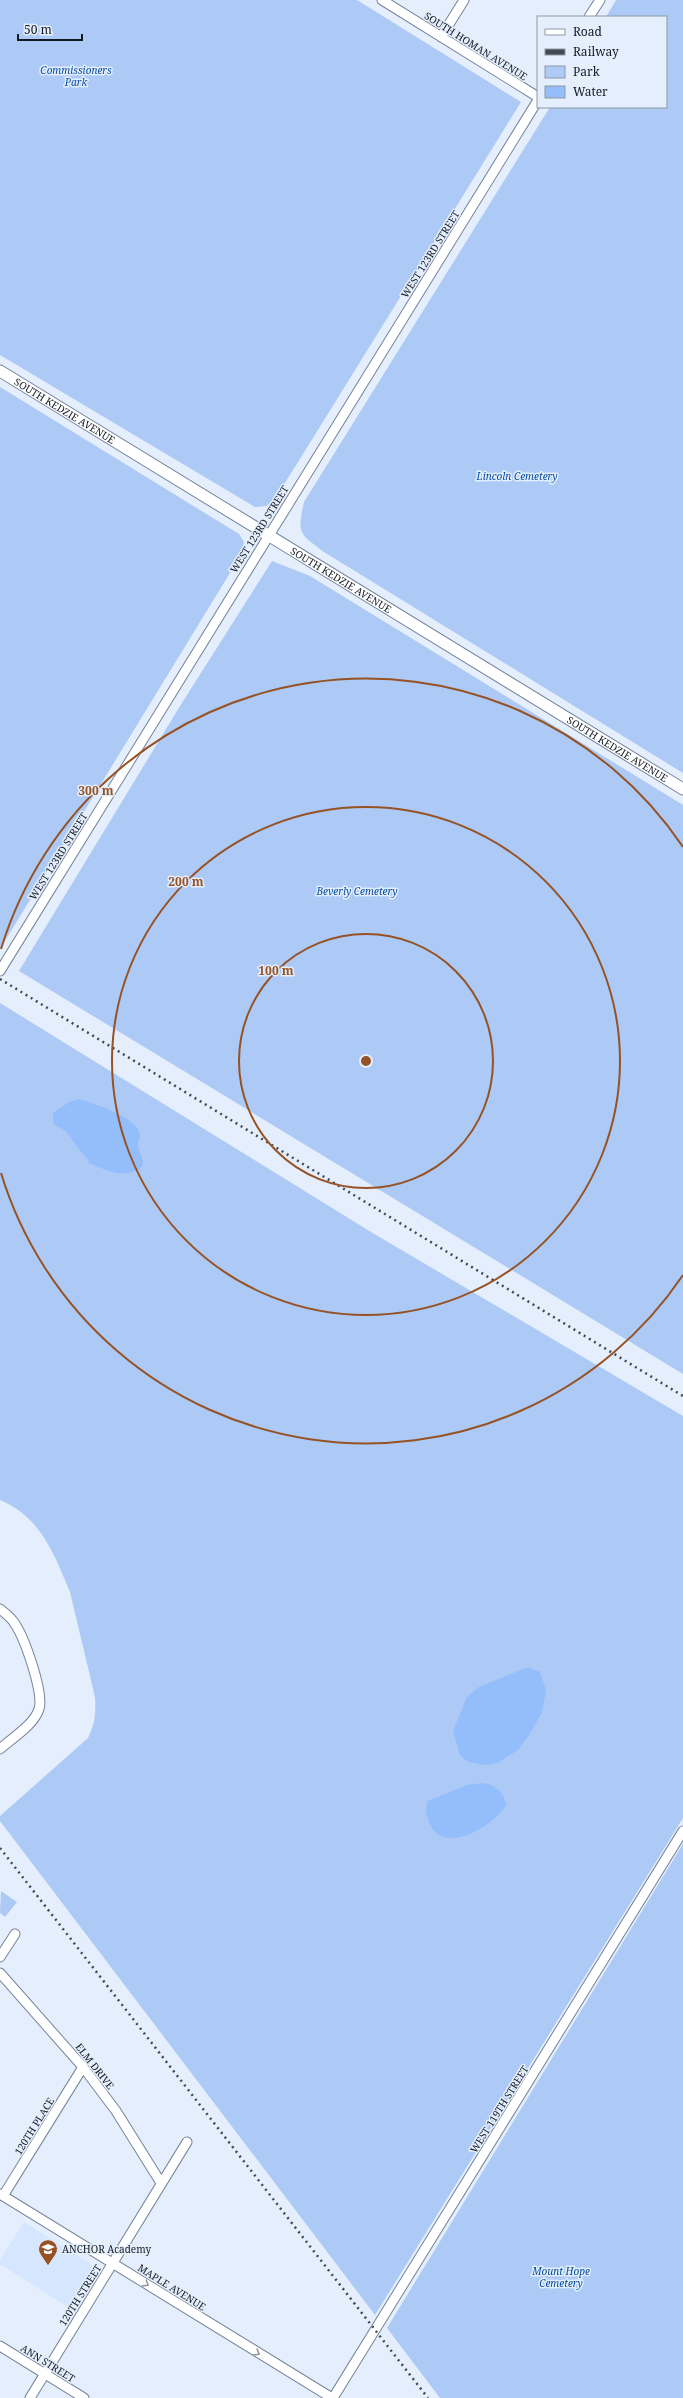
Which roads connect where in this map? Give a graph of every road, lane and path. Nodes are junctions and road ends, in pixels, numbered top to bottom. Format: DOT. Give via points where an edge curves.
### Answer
graph roads {
  1 [pos="382,0"];
  2 [pos="464,0"];
  3 [pos="600,0"];
  4 [pos="590,16"];
  5 [pos="442,37"];
  6 [pos="537,97"];
  7 [pos="537,100"];
  8 [pos="0,370"];
  9 [pos="269,534"];
  10 [pos="683,789"];
  11 [pos="0,971"];
  12 [pos="0,1609"];
  13 [pos="0,1748"];
  14 [pos="683,1831"];
  15 [pos="15,1934"];
  16 [pos="0,1957"];
  17 [pos="0,1973"];
  18 [pos="83,2067"];
  19 [pos="186,2142"];
  20 [pos="161,2182"];
  21 [pos="2,2195"];
  22 [pos="113,2264"];
  23 [pos="0,2346"];
  24 [pos="45,2374"];
  25 [pos="30,2398"];
  26 [pos="84,2398"];
  27 [pos="333,2398"];
  1 -- 5 [label="street, SOUTH HOMAN AVENUE"];
  2 -- 5 [label="street"];
  3 -- 4 [label="street"];
  5 -- 6 [label="street, SOUTH HOMAN AVENUE"];
  7 -- 9 [label="street, WEST 123RD STREET"];
  8 -- 9 [label="main road, SOUTH KEDZIE AVENUE"];
  9 -- 10 [label="main road, SOUTH KEDZIE AVENUE"];
  9 -- 11 [label="street, WEST 123RD STREET"];
  12 -- 13 [label="street" via="15,1623 40,1694 39,1710 31,1722"];
  14 -- 27 [label="street, WEST 119TH STREET"];
  15 -- 16 [label="street"];
  17 -- 18 [label="street, ELM DRIVE"];
  18 -- 20 [label="street, ELM DRIVE" via="116,2111"];
  18 -- 21 [label="street, 120TH PLACE"];
  19 -- 20 [label="street, 120TH STREET"];
  20 -- 22 [label="street, 120TH STREET"];
  21 -- 22 [label="street, MAPLE AVENUE"];
  22 -- 24 [label="street, 120TH STREET"];
  22 -- 27 [label="street, MAPLE AVENUE, one-way"];
  23 -- 24 [label="street, ANN STREET"];
  24 -- 25 [label="street, 120TH STREET"];
  24 -- 26 [label="street, ANN STREET"];
}
